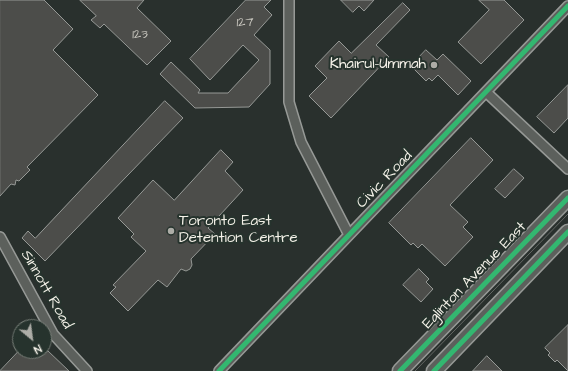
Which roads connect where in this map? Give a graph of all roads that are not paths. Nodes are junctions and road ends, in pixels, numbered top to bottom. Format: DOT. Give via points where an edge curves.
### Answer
graph roads {
  1 [pos="289,0"];
  2 [pos="568,6"];
  3 [pos="487,93"];
  4 [pos="568,169"];
  5 [pos="568,198"];
  6 [pos="568,232"];
  7 [pos="350,235"];
  8 [pos="0,237"];
  9 [pos="87,371"];
  10 [pos="219,371"];
  11 [pos="400,371"];
  12 [pos="434,371"];
  1 -- 7 [label="street" via="289,102 301,142"];
  2 -- 3 [label="street, Civic Road"];
  3 -- 4 [label="street"];
  3 -- 7 [label="street, Civic Road"];
  5 -- 11 [label="main road, Eglinton Avenue East"];
  6 -- 12 [label="main road"];
  7 -- 10 [label="street, Civic Road"];
  8 -- 9 [label="street, Sinnott Road" via="53,334"];
}
